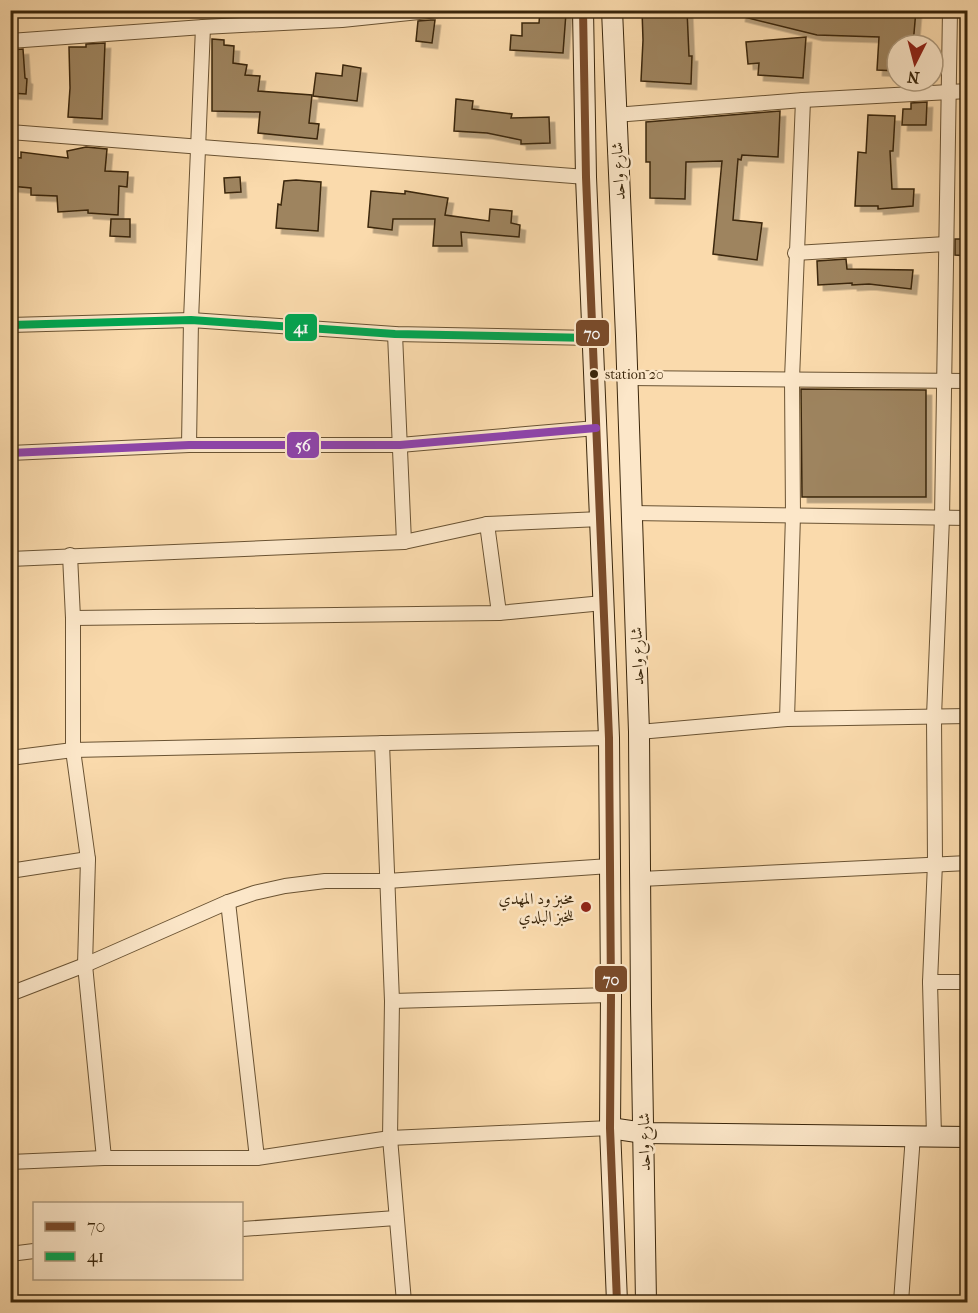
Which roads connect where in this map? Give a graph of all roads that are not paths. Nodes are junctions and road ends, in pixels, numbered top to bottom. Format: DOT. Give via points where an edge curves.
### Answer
graph roads {
  1 [pos="438,10"];
  2 [pos="583,10"];
  3 [pos="612,10"];
  4 [pos="950,10"];
  5 [pos="342,15"];
  6 [pos="203,27"];
  7 [pos="10,41"];
  8 [pos="968,91"];
  9 [pos="950,92"];
  10 [pos="803,100"];
  11 [pos="615,115"];
  12 [pos="10,132"];
  13 [pos="199,146"];
  14 [pos="586,177"];
  15 [pos="946,244"];
  16 [pos="795,254"];
  17 [pos="191,320"];
  18 [pos="10,325"];
  19 [pos="394,334"];
  20 [pos="592,338"];
  21 [pos="627,378"];
  22 [pos="792,379"];
  23 [pos="945,381"];
  24 [pos="968,381"];
  25 [pos="596,428"];
  26 [pos="189,445"];
  27 [pos="400,445"];
  28 [pos="10,453"];
  29 [pos="632,513"];
  30 [pos="793,515"];
  31 [pos="942,518"];
  32 [pos="968,518"];
  33 [pos="601,519"];
  34 [pos="487,524"];
  35 [pos="404,542"];
  36 [pos="70,555"];
  37 [pos="10,559"];
  38 [pos="603,603"];
  39 [pos="499,613"];
  40 [pos="73,618"];
  41 [pos="934,716"];
  42 [pos="968,716"];
  43 [pos="787,719"];
  44 [pos="639,732"];
  45 [pos="609,738"];
  46 [pos="382,742"];
  47 [pos="73,750"];
  48 [pos="10,758"];
  49 [pos="88,860"];
  50 [pos="935,863"];
  51 [pos="968,863"];
  52 [pos="610,866"];
  53 [pos="10,871"];
  54 [pos="641,879"];
  55 [pos="387,881"];
  56 [pos="228,902"];
  57 [pos="85,965"];
  58 [pos="930,982"];
  59 [pos="968,982"];
  60 [pos="10,994"];
  61 [pos="611,995"];
  62 [pos="392,1001"];
  63 [pos="610,1128"];
  64 [pos="644,1133"];
  65 [pos="913,1135"];
  66 [pos="934,1136"];
  67 [pos="968,1137"];
  68 [pos="390,1138"];
  69 [pos="104,1158"];
  70 [pos="256,1158"];
  71 [pos="10,1162"];
  72 [pos="396,1218"];
  73 [pos="243,1229"];
  74 [pos="33,1251"];
  75 [pos="10,1254"];
  76 [pos="404,1302"];
  77 [pos="617,1302"];
  78 [pos="646,1302"];
  79 [pos="901,1302"];
  1 -- 5 [label="street"];
  2 -- 14 [label="street, شارع واحد"];
  3 -- 11 [label="street, شارع واحد"];
  4 -- 9 [label="street"];
  5 -- 6 [label="street"];
  6 -- 7 [label="street"];
  6 -- 13 [label="street"];
  8 -- 9 [label="street"];
  9 -- 10 [label="street"];
  9 -- 15 [label="street"];
  10 -- 11 [label="street"];
  10 -- 16 [label="street"];
  11 -- 21 [label="street, شارع واحد"];
  12 -- 13 [label="street"];
  13 -- 14 [label="street"];
  13 -- 17 [label="street"];
  14 -- 20 [label="street, شارع واحد"];
  15 -- 16 [label="street"];
  15 -- 23 [label="street"];
  16 -- 22 [label="street"];
  17 -- 18 [label="street"];
  17 -- 19 [label="street"];
  17 -- 26 [label="street"];
  19 -- 20 [label="street"];
  19 -- 27 [label="street"];
  20 -- 25 [label="street, شارع واحد"];
  21 -- 22 [label="street"];
  21 -- 29 [label="street, شارع واحد"];
  22 -- 23 [label="street"];
  22 -- 30 [label="street"];
  23 -- 24 [label="street"];
  23 -- 31 [label="street"];
  25 -- 27 [label="street"];
  25 -- 33 [label="street, شارع واحد"];
  26 -- 27 [label="street"];
  26 -- 28 [label="street"];
  27 -- 35 [label="street"];
  29 -- 30 [label="street"];
  29 -- 44 [label="street, شارع واحد"];
  30 -- 31 [label="street"];
  30 -- 43 [label="street"];
  31 -- 32 [label="street"];
  31 -- 41 [label="street"];
  33 -- 34 [label="street"];
  33 -- 38 [label="street, شارع واحد"];
  34 -- 35 [label="street"];
  34 -- 39 [label="street"];
  35 -- 36 [label="street"];
  36 -- 37 [label="street"];
  36 -- 40 [label="street"];
  38 -- 39 [label="street"];
  38 -- 45 [label="street, شارع واحد"];
  39 -- 40 [label="street"];
  40 -- 47 [label="street"];
  41 -- 42 [label="street"];
  41 -- 43 [label="street"];
  41 -- 50 [label="street"];
  43 -- 44 [label="street"];
  44 -- 54 [label="street, شارع واحد"];
  45 -- 46 [label="street"];
  45 -- 52 [label="street, شارع واحد"];
  46 -- 47 [label="street"];
  46 -- 55 [label="street"];
  47 -- 48 [label="street"];
  47 -- 49 [label="street"];
  49 -- 53 [label="street"];
  49 -- 57 [label="street"];
  50 -- 51 [label="street"];
  50 -- 54 [label="street"];
  50 -- 58 [label="street"];
  52 -- 55 [label="street"];
  52 -- 61 [label="street, شارع واحد"];
  54 -- 64 [label="street, شارع واحد"];
  55 -- 56 [label="street" via="325,881 254,893"];
  55 -- 62 [label="street"];
  56 -- 57 [label="street"];
  56 -- 70 [label="street"];
  57 -- 60 [label="street"];
  57 -- 69 [label="street"];
  58 -- 59 [label="street"];
  58 -- 66 [label="street"];
  61 -- 62 [label="street"];
  61 -- 63 [label="street, شارع واحد"];
  62 -- 68 [label="street"];
  63 -- 64 [label="street"];
  63 -- 68 [label="street"];
  63 -- 77 [label="street, شارع واحد"];
  64 -- 65 [label="street"];
  64 -- 78 [label="street, شارع واحد"];
  65 -- 66 [label="street"];
  65 -- 79 [label="street"];
  66 -- 67 [label="street"];
  68 -- 70 [label="street"];
  68 -- 72 [label="street"];
  69 -- 70 [label="street"];
  69 -- 71 [label="street"];
  72 -- 73 [label="street"];
  72 -- 76 [label="street"];
  74 -- 75 [label="street"];
}
